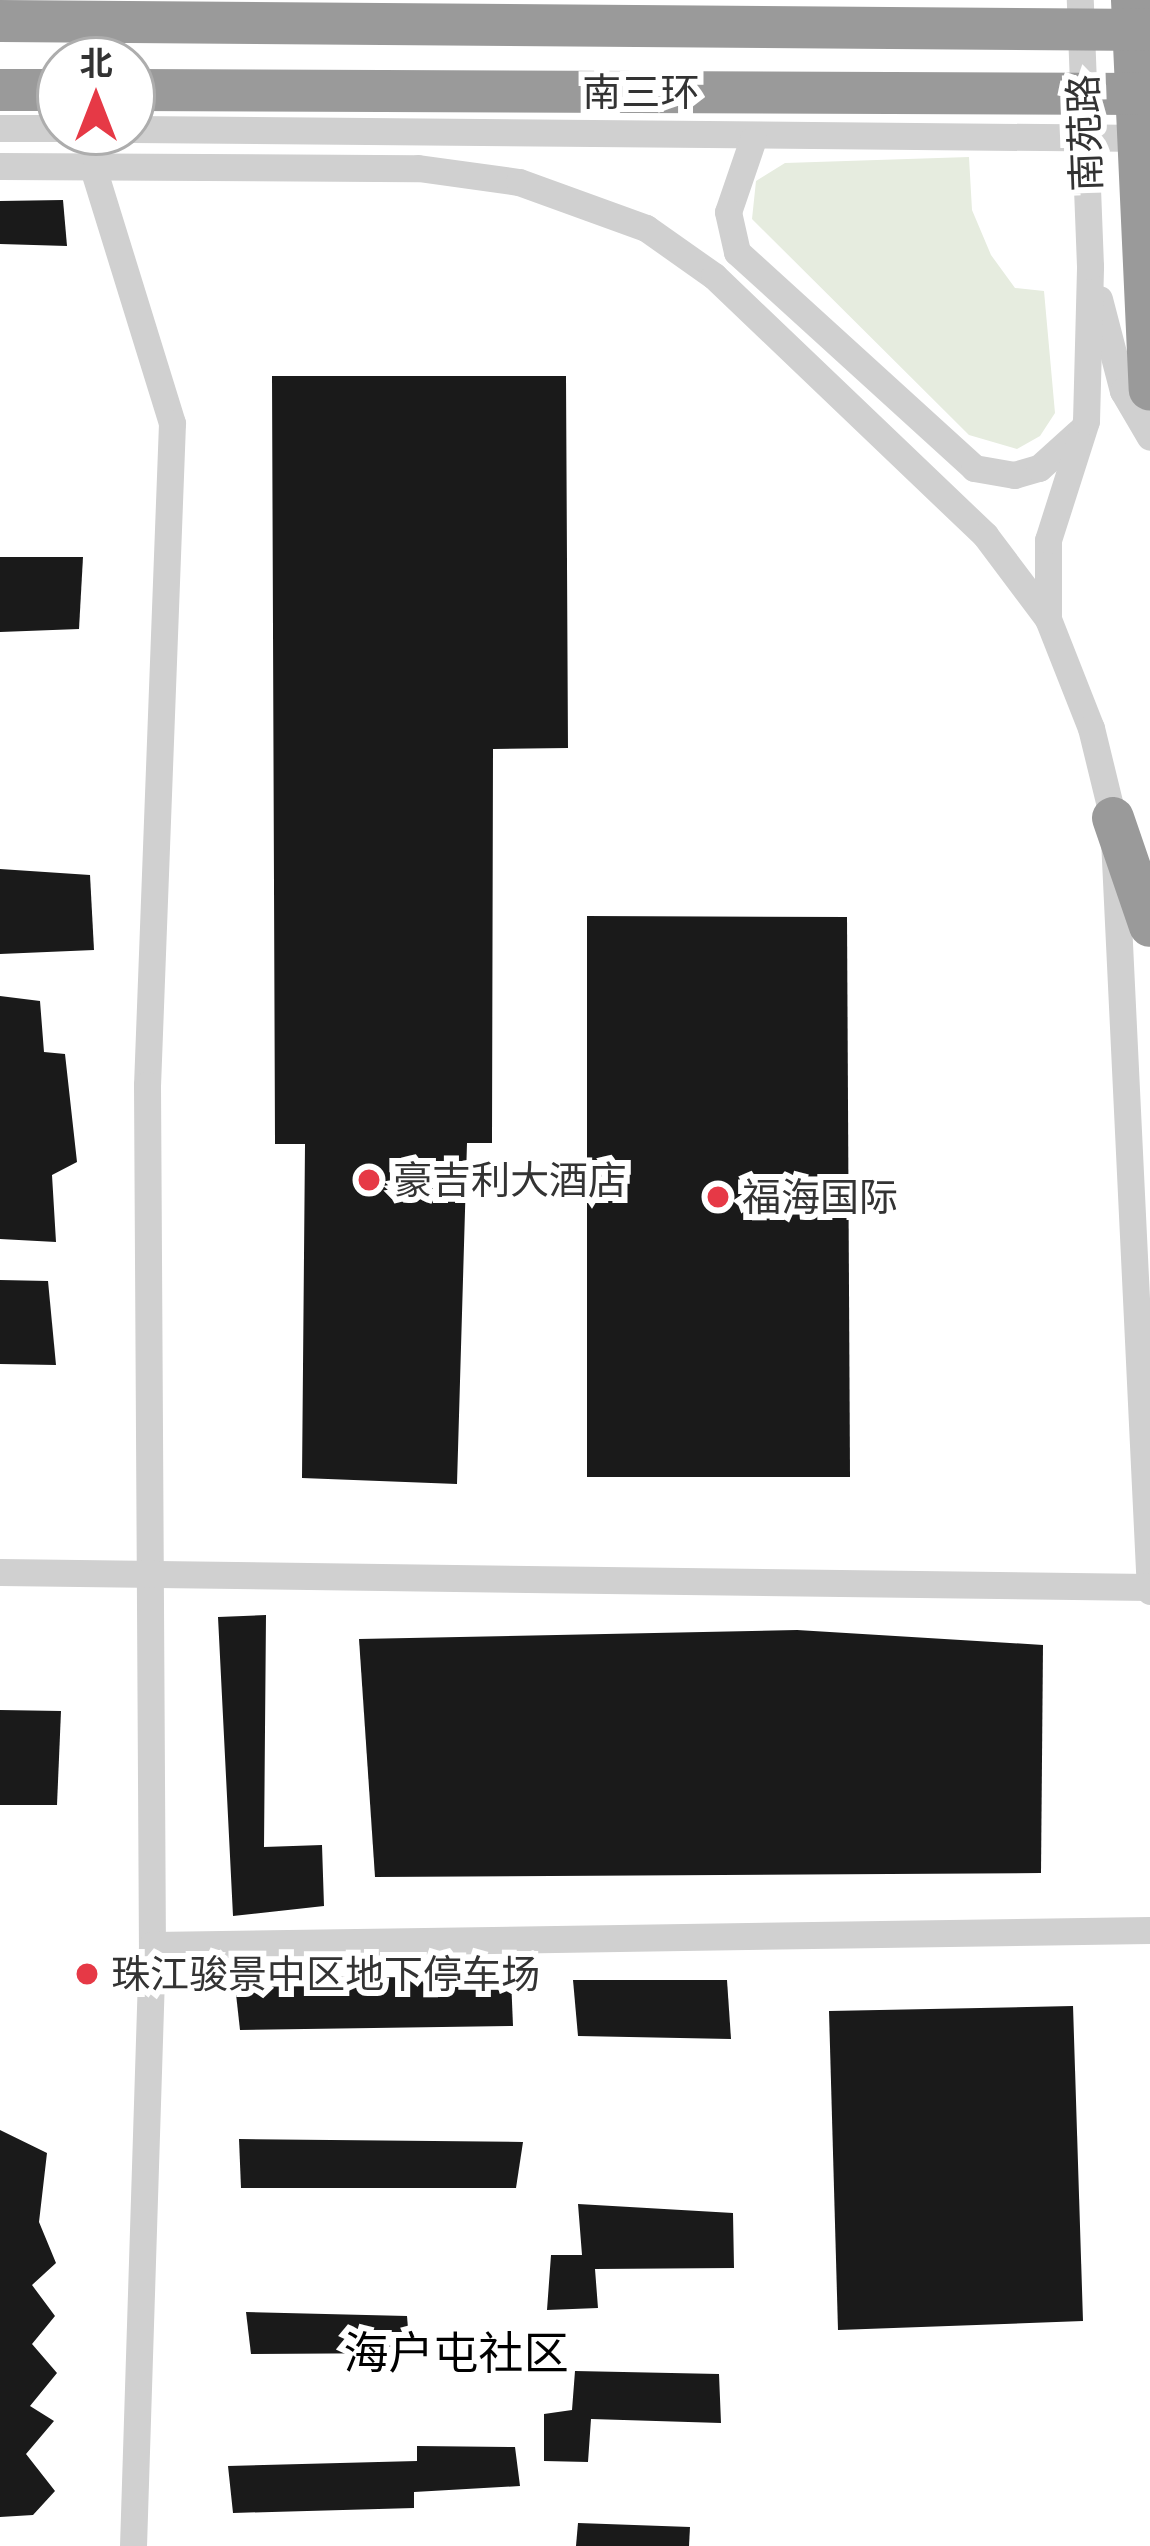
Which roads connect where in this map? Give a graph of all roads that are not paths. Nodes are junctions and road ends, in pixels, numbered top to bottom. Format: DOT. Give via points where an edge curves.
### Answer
graph roads {
  1 [pos="1080,0"];
  2 [pos="1132,0"];
  3 [pos="0,21"];
  4 [pos="1150,30"];
  5 [pos="0,90"];
  6 [pos="36,90"];
  7 [pos="156,91"];
  8 [pos="1150,94"];
  9 [pos="0,128"];
  10 [pos="36,128"];
  11 [pos="156,128"];
  12 [pos="1150,138"];
  13 [pos="753,139"];
  14 [pos="0,166"];
  15 [pos="94,171"];
  16 [pos="1090,266"];
  17 [pos="1150,391"];
  18 [pos="1082,430"];
  19 [pos="1150,437"];
  20 [pos="1048,619"];
  21 [pos="1113,818"];
  22 [pos="1150,926"];
  23 [pos="0,1572"];
  24 [pos="146,1577"];
  25 [pos="1150,1589"];
  26 [pos="1150,1930"];
  27 [pos="152,1946"];
  28 [pos="133,2546"];
  1 -- 16 [label="street, 南苑路"];
  2 -- 17 [label="highway, 南苑路"];
  3 -- 4 [label="highway, 南三环"];
  5 -- 6 [label="highway"];
  7 -- 8 [label="highway, 南三环"];
  9 -- 10 [label="street"];
  11 -- 13 [label="street"];
  12 -- 13 [label="street"];
  13 -- 18 [label="street" via="728,212 737,252 974,468 1014,475 1039,468"];
  14 -- 15 [label="street"];
  15 -- 20 [label="street" via="418,168 519,182 646,228 714,276 985,535"];
  15 -- 24 [label="street" via="172,422 147,1084"];
  16 -- 18 [label="street"];
  16 -- 19 [label="street" via="1123,391"];
  18 -- 20 [label="street" via="1048,540"];
  20 -- 21 [label="street" via="1091,728"];
  21 -- 22 [label="highway"];
  21 -- 25 [label="street"];
  23 -- 24 [label="street"];
  24 -- 25 [label="street"];
  24 -- 27 [label="street"];
  26 -- 27 [label="street"];
  27 -- 28 [label="street"];
}
